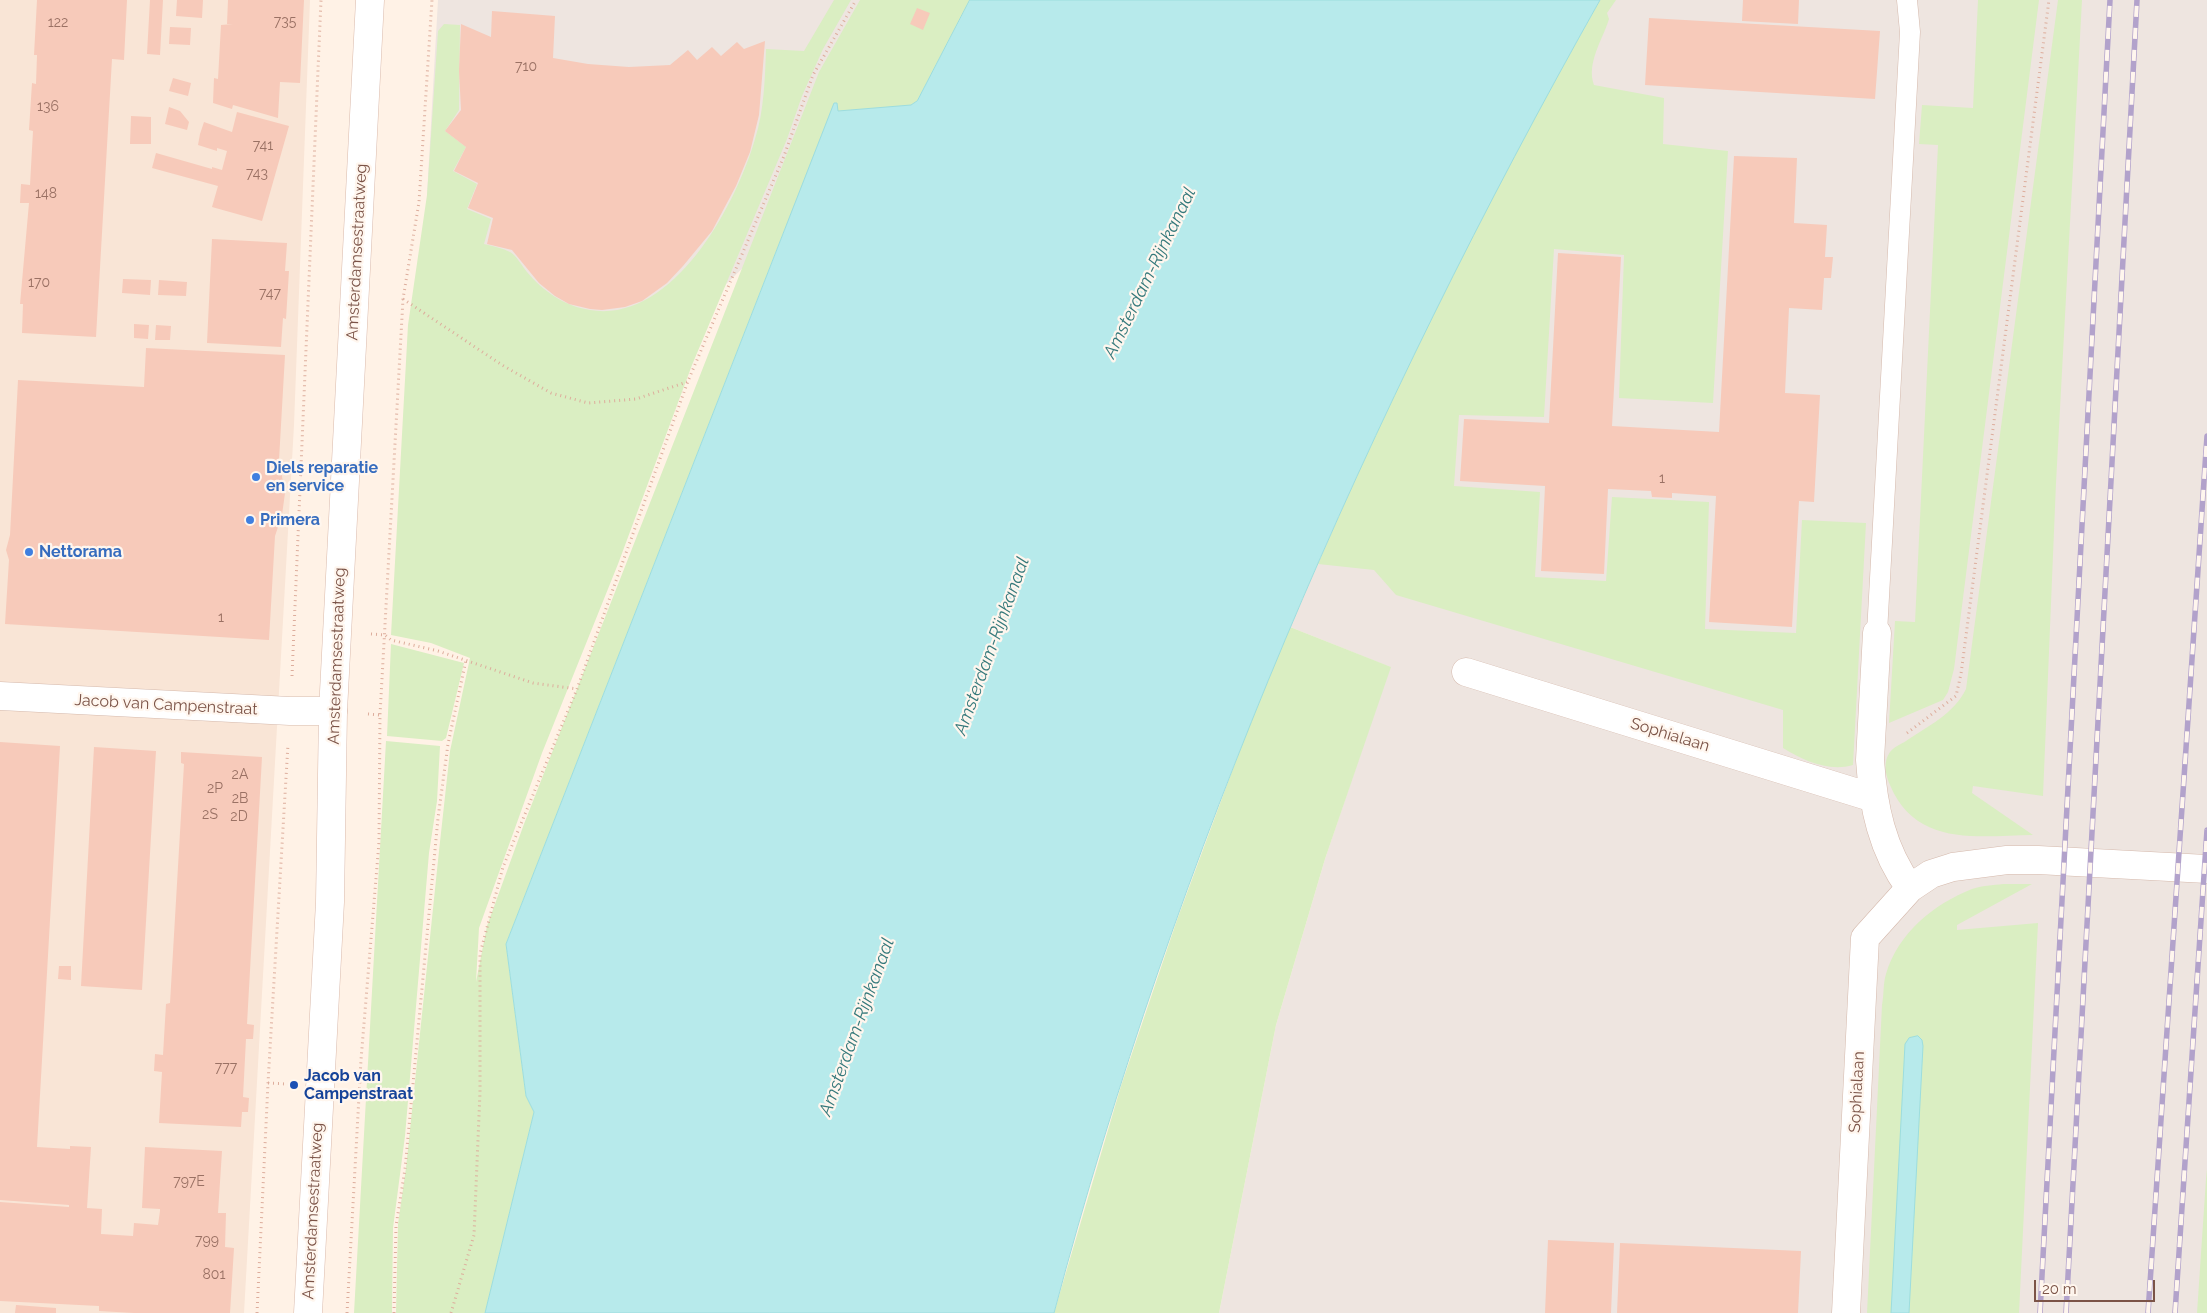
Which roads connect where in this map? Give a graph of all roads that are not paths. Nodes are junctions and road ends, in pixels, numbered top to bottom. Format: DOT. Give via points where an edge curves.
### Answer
graph roads {
  1 [pos="370,0"];
  2 [pos="1907,0"];
  3 [pos="1877,632"];
  4 [pos="1466,672"];
  5 [pos="0,696"];
  6 [pos="333,710"];
  7 [pos="1874,798"];
  8 [pos="2207,869"];
  9 [pos="1910,888"];
  10 [pos="308,1313"];
  11 [pos="1846,1313"];
  1 -- 6 [label="street, Amsterdamsestraatweg"];
  2 -- 3 [label="lane" via="1910,32"];
  3 -- 7 [label="street" via="1870,760"];
  4 -- 7 [label="street, Sophialaan"];
  5 -- 6 [label="street, Jacob van Campenstraat" via="290,711"];
  6 -- 10 [label="street, Amsterdamsestraatweg" via="330,902"];
  7 -- 9 [label="street" via="1888,853"];
  8 -- 9 [label="street, Sophialaan" via="2007,860 1953,867 1931,874"];
  9 -- 11 [label="street, Sophialaan" via="1865,938"];
}
